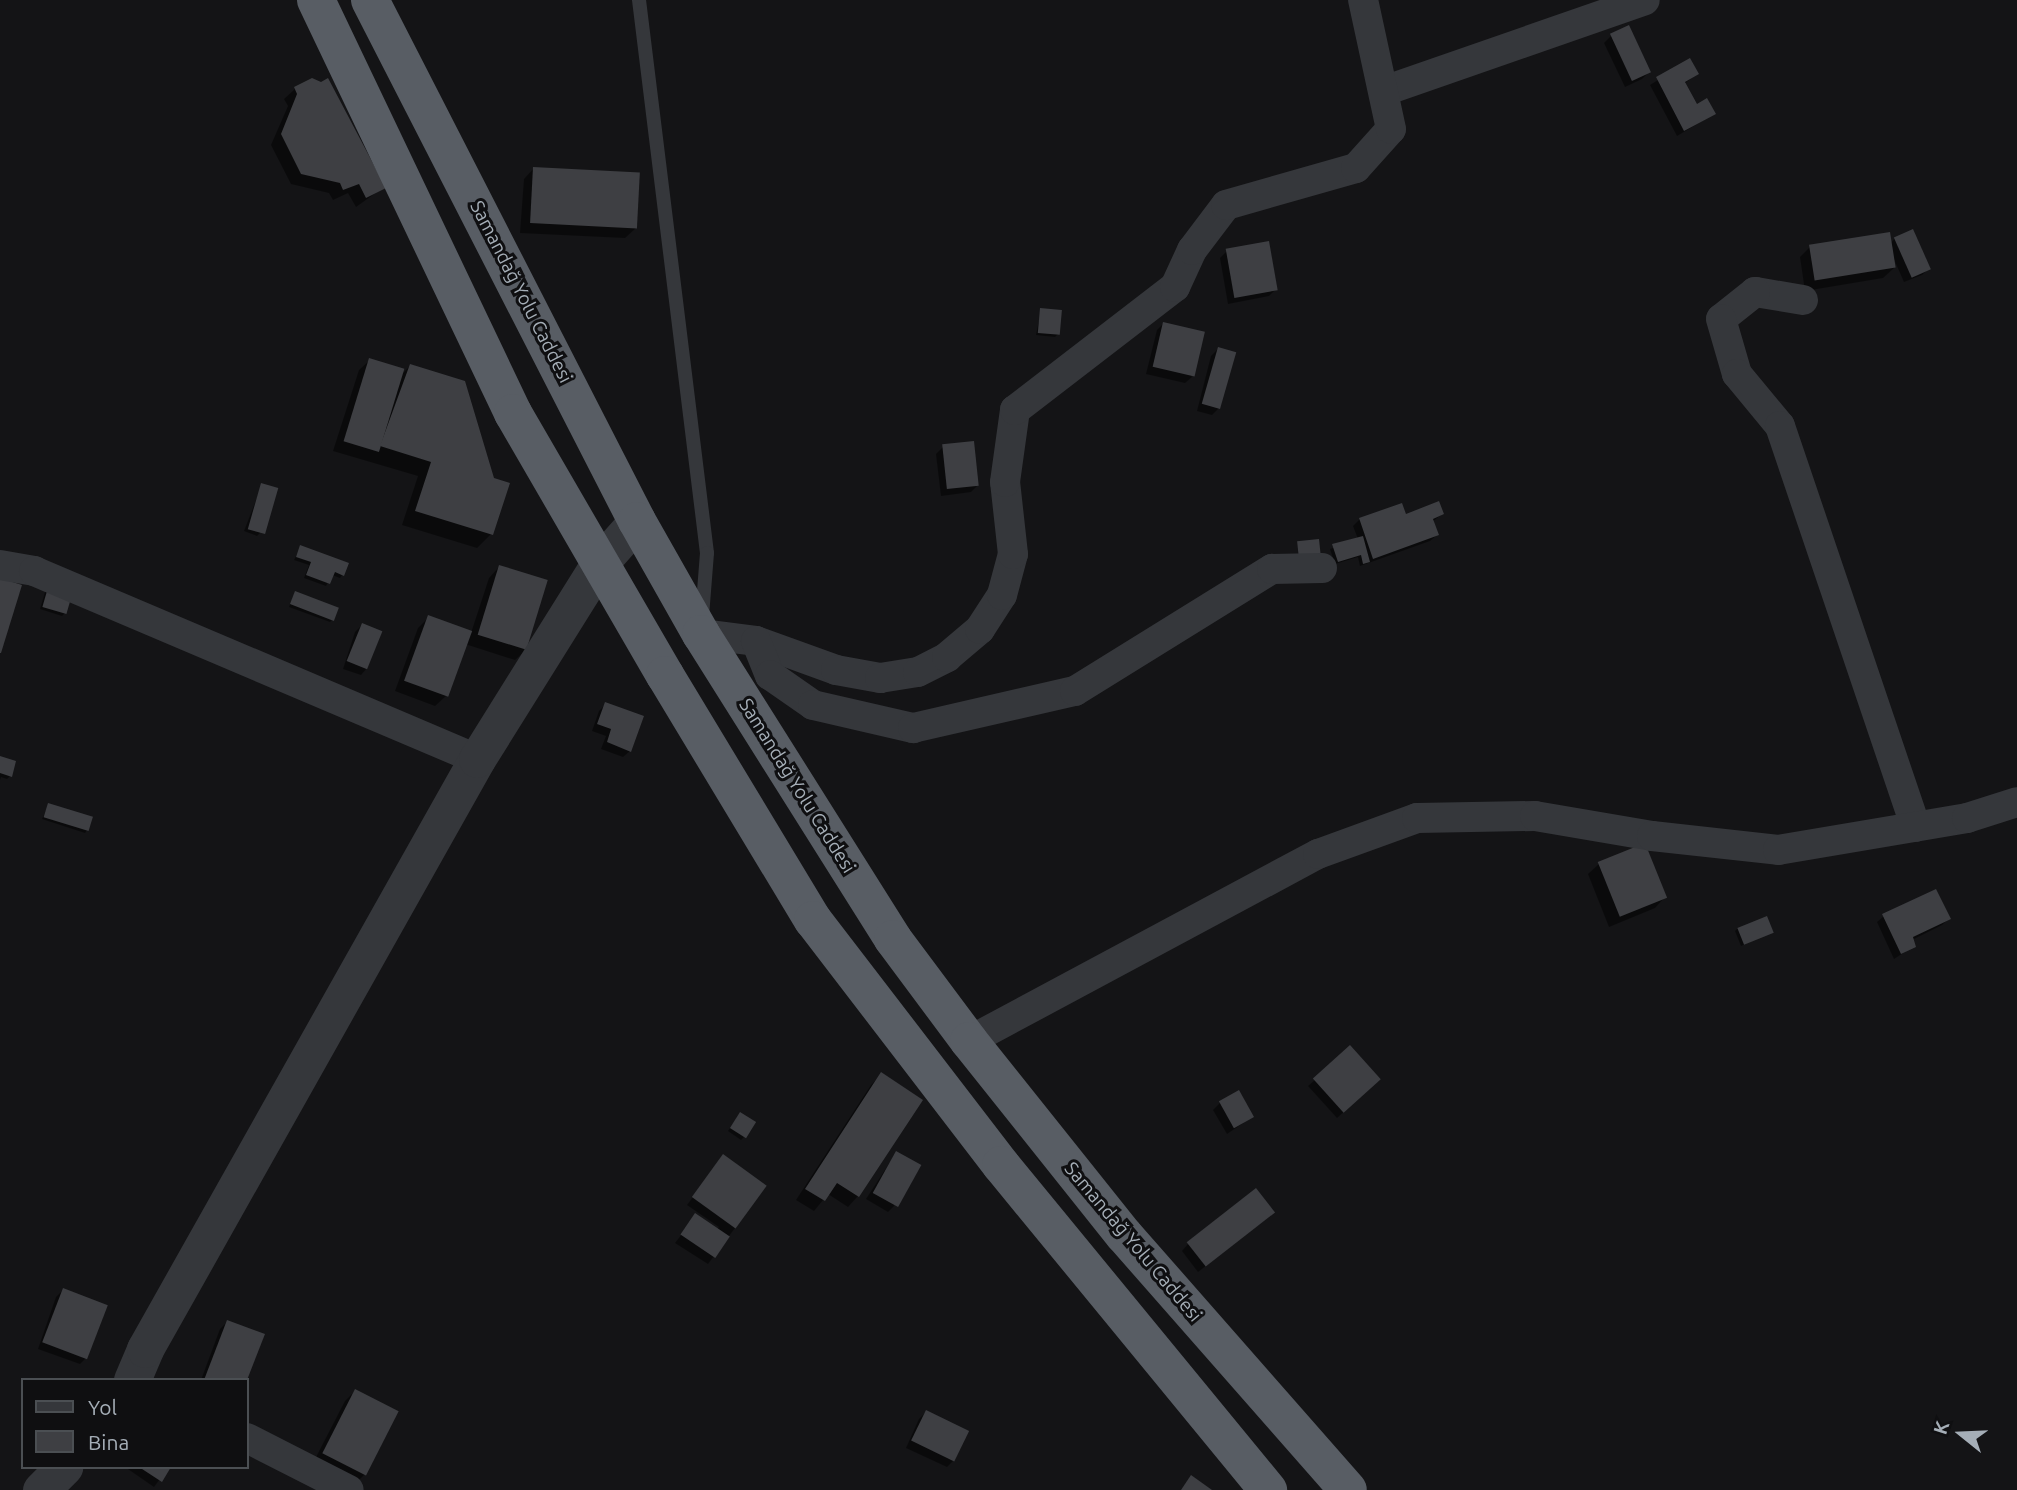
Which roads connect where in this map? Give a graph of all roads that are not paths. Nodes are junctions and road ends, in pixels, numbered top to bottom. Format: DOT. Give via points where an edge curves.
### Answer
graph roads {
  1 [pos="316,0"];
  2 [pos="370,0"];
  3 [pos="639,0"];
  4 [pos="1363,0"];
  5 [pos="1645,0"];
  6 [pos="1384,91"];
  7 [pos="1803,300"];
  8 [pos="637,521"];
  9 [pos="599,564"];
  10 [pos="0,565"];
  11 [pos="1322,568"];
  12 [pos="701,634"];
  13 [pos="756,641"];
  14 [pos="477,759"];
  15 [pos="2017,802"];
  16 [pos="1916,827"];
  17 [pos="969,1041"];
  18 [pos="133,1378"];
  19 [pos="248,1439"];
  20 [pos="62,1469"];
  21 [pos="41,1490"];
  22 [pos="349,1490"];
  23 [pos="1268,1490"];
  24 [pos="1348,1490"];
  1 -- 9 [label="highway" via="513,413"];
  2 -- 8 [label="highway, Samandağ Yolu Caddesi"];
  3 -- 12 [label="lane" via="707,553"];
  4 -- 6 [label="street"];
  5 -- 6 [label="street"];
  6 -- 13 [label="street" via="1391,129 1356,167 1226,205 1192,250 1175,287 1015,410 1006,482 1013,554 1002,595 980,629 947,657 918,672 880,678 836,670"];
  7 -- 16 [label="street" via="1755,292 1721,318 1737,374 1780,426"];
  8 -- 9 [label="street"];
  8 -- 12 [label="highway, Samandağ Yolu Caddesi"];
  9 -- 14 [label="street"];
  9 -- 23 [label="highway" via="813,919 1001,1165"];
  10 -- 14 [label="street" via="34,571"];
  11 -- 13 [label="street" via="1272,569 1075,691 913,728 813,705 770,675"];
  12 -- 13 [label="street"];
  12 -- 17 [label="highway, Samandağ Yolu Caddesi" via="893,939"];
  14 -- 18 [label="street" via="152,1337"];
  15 -- 16 [label="street" via="1967,818"];
  16 -- 17 [label="street" via="1778,850 1535,816 1417,818 1318,853"];
  17 -- 24 [label="highway, Samandağ Yolu Caddesi" via="1124,1235"];
  19 -- 22 [label="street"];
  20 -- 21 [label="street"];
}
